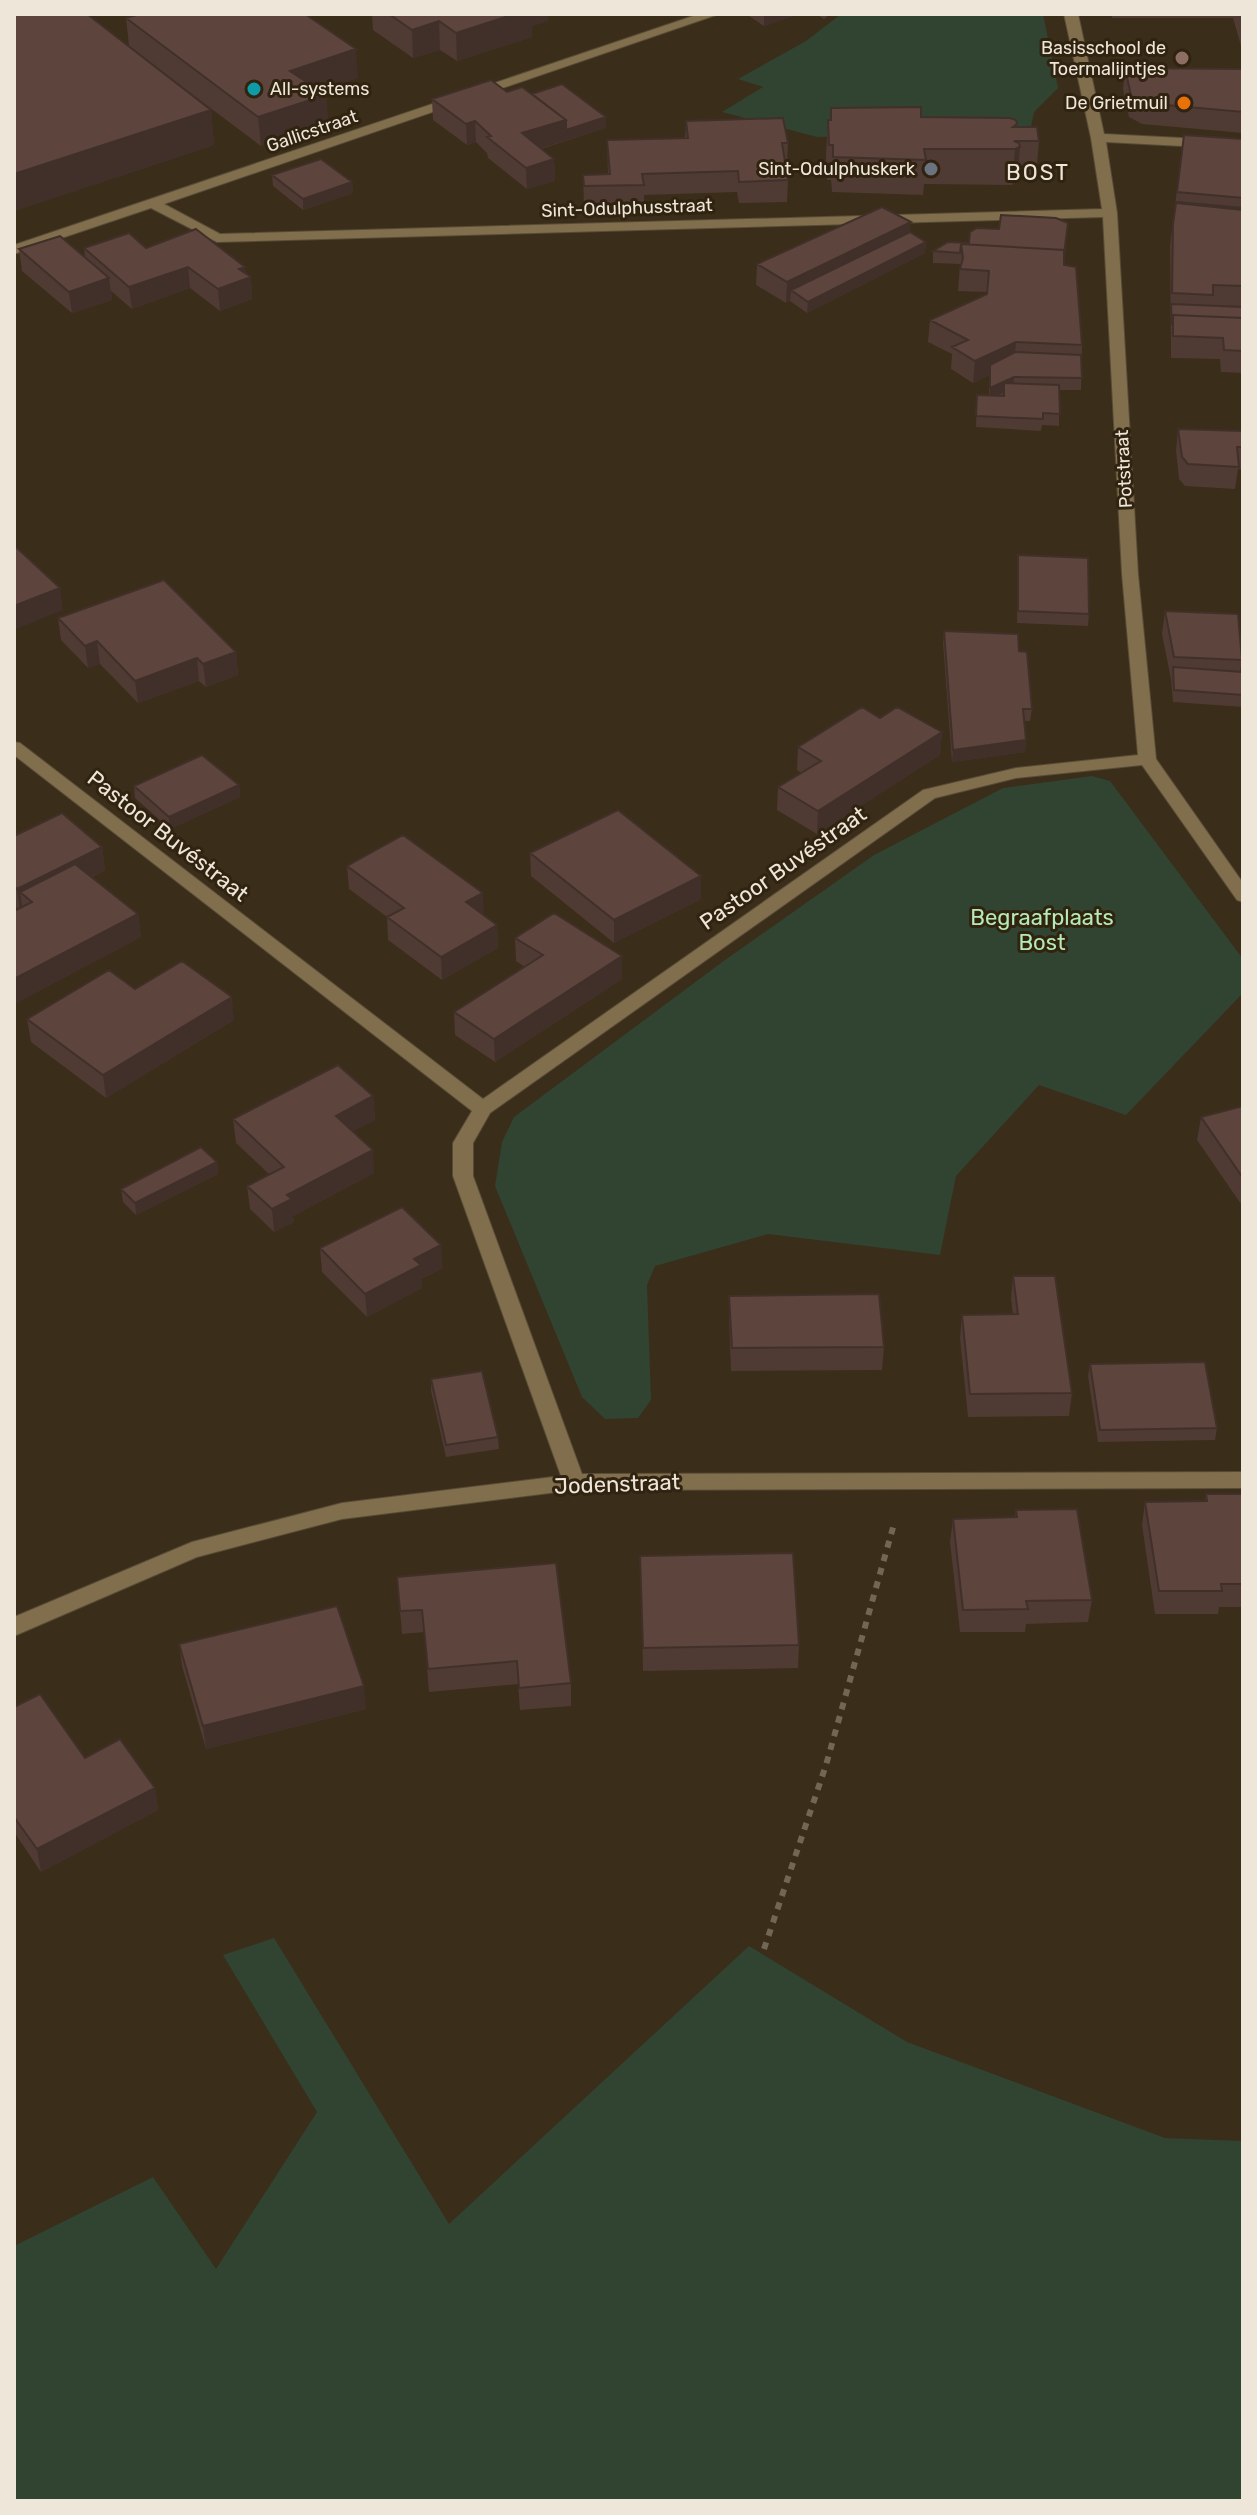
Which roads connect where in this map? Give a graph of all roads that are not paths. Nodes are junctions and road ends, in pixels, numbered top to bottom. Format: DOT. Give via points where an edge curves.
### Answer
graph roads {
  1 [pos="712,14"];
  2 [pos="1071,14"];
  3 [pos="1098,138"];
  4 [pos="1243,151"];
  5 [pos="153,204"];
  6 [pos="1110,213"];
  7 [pos="14,250"];
  8 [pos="14,747"];
  9 [pos="1147,759"];
  10 [pos="1243,896"];
  11 [pos="483,1109"];
  12 [pos="1243,1480"];
  13 [pos="574,1482"];
  14 [pos="14,1627"];
  1 -- 5 [label="street, Gallicstraat"];
  2 -- 3 [label="street, Potstraat"];
  3 -- 4 [label="street"];
  3 -- 6 [label="street, Potstraat"];
  5 -- 6 [label="street, Sint-Odulphusstraat" via="217,238"];
  5 -- 7 [label="street, Gallicstraat"];
  6 -- 9 [label="street, Potstraat" via="1130,574"];
  8 -- 11 [label="street, Pastoor Buvéstraat"];
  9 -- 10 [label="street, Potstraat"];
  9 -- 11 [label="street, Pastoor Buvéstraat" via="1016,773 929,794"];
  11 -- 13 [label="street, Pastoor Buvéstraat" via="463,1143 463,1176"];
  12 -- 13 [label="street, Jodenstraat"];
  13 -- 14 [label="street, Jodenstraat" via="342,1511 282,1526 192,1550"];
}
